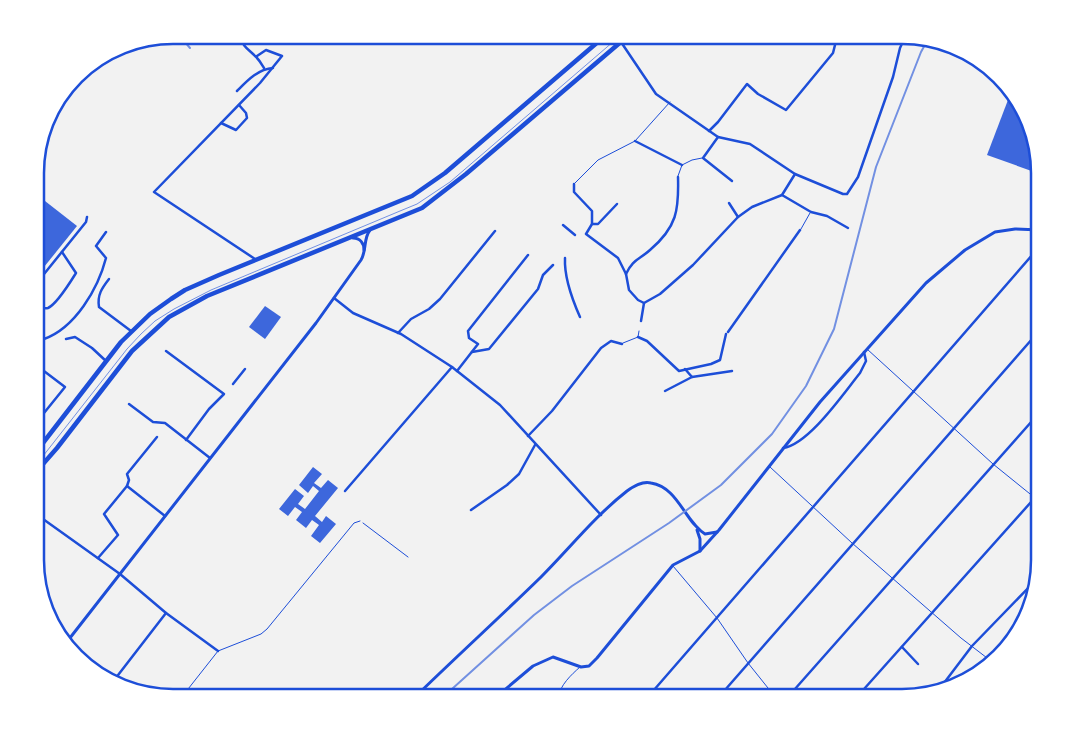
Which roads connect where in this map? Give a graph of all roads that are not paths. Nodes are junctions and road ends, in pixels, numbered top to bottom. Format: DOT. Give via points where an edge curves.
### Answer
graph roads {
  1 [pos="243,44"];
  2 [pos="596,44"];
  3 [pos="619,44"];
  4 [pos="622,44"];
  5 [pos="835,44"];
  6 [pos="902,44"];
  7 [pos="256,56"];
  8 [pos="264,68"];
  9 [pos="273,68"];
  10 [pos="237,91"];
  11 [pos="670,102"];
  12 [pos="239,105"];
  13 [pos="221,123"];
  14 [pos="709,130"];
  15 [pos="718,137"];
  16 [pos="635,141"];
  17 [pos="703,158"];
  18 [pos="682,165"];
  19 [pos="795,174"];
  20 [pos="678,176"];
  21 [pos="732,181"];
  22 [pos="574,184"];
  23 [pos="782,194"];
  24 [pos="729,203"];
  25 [pos="617,204"];
  26 [pos="811,212"];
  27 [pos="87,217"];
  28 [pos="738,217"];
  29 [pos="592,224"];
  30 [pos="563,225"];
  31 [pos="848,228"];
  32 [pos="370,230"];
  33 [pos="800,230"];
  34 [pos="1031,230"];
  35 [pos="495,231"];
  36 [pos="106,232"];
  37 [pos="575,235"];
  38 [pos="350,238"];
  39 [pos="62,252"];
  40 [pos="528,256"];
  41 [pos="1031,256"];
  42 [pos="565,258"];
  43 [pos="257,260"];
  44 [pos="361,260"];
  45 [pos="553,265"];
  46 [pos="44,274"];
  47 [pos="626,274"];
  48 [pos="109,279"];
  49 [pos="334,298"];
  50 [pos="644,303"];
  51 [pos="44,308"];
  52 [pos="580,317"];
  53 [pos="641,321"];
  54 [pos="131,331"];
  55 [pos="639,331"];
  56 [pos="398,333"];
  57 [pos="638,336"];
  58 [pos="66,338"];
  59 [pos="44,339"];
  60 [pos="1031,340"];
  61 [pos="622,344"];
  62 [pos="865,350"];
  63 [pos="166,351"];
  64 [pos="472,352"];
  65 [pos="106,361"];
  66 [pos="452,366"];
  67 [pos="245,369"];
  68 [pos="685,369"];
  69 [pos="44,371"];
  70 [pos="458,371"];
  71 [pos="732,371"];
  72 [pos="692,377"];
  73 [pos="232,384"];
  74 [pos="665,391"];
  75 [pos="914,392"];
  76 [pos="129,404"];
  77 [pos="44,413"];
  78 [pos="1031,422"];
  79 [pos="955,428"];
  80 [pos="528,436"];
  81 [pos="157,437"];
  82 [pos="186,440"];
  83 [pos="44,442"];
  84 [pos="536,445"];
  85 [pos="783,448"];
  86 [pos="210,458"];
  87 [pos="44,463"];
  88 [pos="993,464"];
  89 [pos="769,466"];
  90 [pos="127,486"];
  91 [pos="345,491"];
  92 [pos="1031,496"];
  93 [pos="1031,501"];
  94 [pos="814,508"];
  95 [pos="471,510"];
  96 [pos="601,515"];
  97 [pos="165,516"];
  98 [pos="44,520"];
  99 [pos="360,521"];
  100 [pos="697,529"];
  101 [pos="720,530"];
  102 [pos="852,543"];
  103 [pos="700,551"];
  104 [pos="98,558"];
  105 [pos="673,565"];
  106 [pos="120,574"];
  107 [pos="893,579"];
  108 [pos="1028,588"];
  109 [pos="166,613"];
  110 [pos="932,613"];
  111 [pos="717,618"];
  112 [pos="70,639"];
  113 [pos="972,646"];
  114 [pos="902,647"];
  115 [pos="218,651"];
  116 [pos="986,658"];
  117 [pos="748,663"];
  118 [pos="918,664"];
  119 [pos="581,667"];
  120 [pos="117,676"];
  121 [pos="945,682"];
  122 [pos="188,689"];
  123 [pos="423,689"];
  124 [pos="506,689"];
  125 [pos="561,689"];
  126 [pos="655,689"];
  127 [pos="726,689"];
  128 [pos="769,689"];
  129 [pos="795,689"];
  130 [pos="864,689"];
  1 -- 7 [label="street"];
  2 -- 43 [label="main road" via="428,186 412,196"];
  3 -- 32 [label="main road" via="445,192 422,208"];
  4 -- 11 [label="street" via="656,94"];
  5 -- 14 [label="street" via="832,53 786,110 747,84"];
  6 -- 19 [label="street" via="894,77 850,191 843,194"];
  7 -- 8 [label="street"];
  7 -- 9 [label="street" via="266,50 282,56"];
  8 -- 9 [label="street"];
  8 -- 10 [label="street"];
  9 -- 12 [label="street"];
  11 -- 14 [label="street"];
  11 -- 16 [label="lane"];
  12 -- 13 [label="street"];
  12 -- 13 [label="street" via="247,118 236,130"];
  13 -- 43 [label="street" via="154,192"];
  14 -- 15 [label="street"];
  15 -- 17 [label="street"];
  15 -- 19 [label="street" via="750,144"];
  16 -- 18 [label="street"];
  16 -- 22 [label="lane" via="598,160"];
  17 -- 18 [label="lane"];
  17 -- 21 [label="street"];
  18 -- 20 [label="lane"];
  19 -- 23 [label="street"];
  20 -- 47 [label="street" via="679,202 674,222 650,250 630,264"];
  22 -- 29 [label="street" via="574,192 592,211"];
  23 -- 26 [label="street"];
  23 -- 28 [label="street"];
  24 -- 28 [label="street"];
  25 -- 29 [label="street" via="598,224"];
  26 -- 31 [label="street" via="827,216"];
  26 -- 33 [label="lane"];
  27 -- 39 [label="street"];
  28 -- 50 [label="street" via="693,265 660,294"];
  29 -- 47 [label="street" via="586,234 618,258"];
  30 -- 37 [label="street"];
  32 -- 38 [label="main road"];
  32 -- 44 [label="street"];
  33 -- 68 [label="street" via="727,333 720,360"];
  34 -- 62 [label="street" via="995,232 964,250 926,284"];
  35 -- 56 [label="street" via="440,299 411,319"];
  36 -- 59 [label="street" via="96,246 106,258 103,270 82,310 67,325"];
  38 -- 44 [label="street" via="359,239 362,243"];
  38 -- 87 [label="main road" via="207,296 169,317 132,350"];
  39 -- 46 [label="street"];
  39 -- 51 [label="street" via="76,273 50,307"];
  40 -- 64 [label="street" via="468,331 469,338 478,344"];
  41 -- 75 [label="street"];
  42 -- 52 [label="street" via="569,288"];
  43 -- 54 [label="main road" via="185,290"];
  44 -- 49 [label="street"];
  45 -- 64 [label="street" via="543,275 538,289 489,349"];
  47 -- 50 [label="street" via="629,290"];
  48 -- 54 [label="street" via="99,293 99,307"];
  49 -- 56 [label="street" via="353,313"];
  49 -- 86 [label="street"];
  50 -- 53 [label="street"];
  54 -- 65 [label="main road"];
  55 -- 57 [label="lane"];
  56 -- 66 [label="street"];
  57 -- 61 [label="lane"];
  57 -- 68 [label="street" via="679,371"];
  58 -- 65 [label="street" via="74,337"];
  60 -- 79 [label="street"];
  61 -- 80 [label="street" via="611,341 601,348 552,411"];
  62 -- 75 [label="lane"];
  62 -- 85 [label="street"];
  62 -- 85 [label="street" via="866,361 860,373 817,425 792,447"];
  63 -- 82 [label="street" via="224,394"];
  64 -- 70 [label="street"];
  65 -- 83 [label="main road"];
  66 -- 70 [label="street"];
  66 -- 91 [label="street"];
  67 -- 73 [label="street"];
  68 -- 72 [label="street"];
  69 -- 77 [label="street" via="65,387"];
  70 -- 80 [label="street" via="500,405"];
  71 -- 72 [label="street"];
  72 -- 74 [label="street"];
  75 -- 79 [label="lane"];
  75 -- 94 [label="street"];
  76 -- 82 [label="street" via="153,422 165,422"];
  78 -- 88 [label="street"];
  79 -- 88 [label="lane"];
  79 -- 102 [label="street"];
  80 -- 84 [label="street"];
  81 -- 90 [label="street" via="127,474"];
  82 -- 86 [label="street"];
  84 -- 95 [label="street" via="519,474"];
  84 -- 96 [label="street"];
  85 -- 89 [label="street"];
  86 -- 97 [label="street"];
  88 -- 92 [label="lane"];
  88 -- 107 [label="street"];
  89 -- 94 [label="lane"];
  89 -- 101 [label="street"];
  90 -- 97 [label="street"];
  90 -- 104 [label="street" via="104,514 118,536"];
  93 -- 110 [label="street"];
  94 -- 102 [label="lane"];
  94 -- 111 [label="street"];
  96 -- 100 [label="street" via="636,485 651,483 668,491"];
  96 -- 123 [label="street"];
  97 -- 106 [label="street"];
  98 -- 104 [label="street"];
  99 -- 115 [label="lane" via="354,522 264,632"];
  100 -- 101 [label="street" via="705,534"];
  100 -- 103 [label="street"];
  101 -- 103 [label="street"];
  102 -- 107 [label="lane"];
  102 -- 117 [label="street"];
  103 -- 105 [label="street"];
  104 -- 106 [label="street"];
  105 -- 111 [label="lane"];
  105 -- 119 [label="street" via="598,658 589,666"];
  106 -- 109 [label="street"];
  106 -- 112 [label="street"];
  107 -- 110 [label="lane"];
  107 -- 129 [label="street"];
  108 -- 113 [label="street"];
  109 -- 115 [label="street"];
  109 -- 120 [label="street"];
  110 -- 113 [label="lane"];
  110 -- 114 [label="street"];
  111 -- 117 [label="lane"];
  111 -- 126 [label="street"];
  113 -- 116 [label="lane"];
  113 -- 121 [label="street"];
  114 -- 118 [label="street"];
  114 -- 130 [label="street"];
  115 -- 122 [label="lane"];
  117 -- 127 [label="street"];
  117 -- 128 [label="lane"];
  119 -- 124 [label="street" via="553,657 533,666"];
  119 -- 125 [label="lane"];
}
